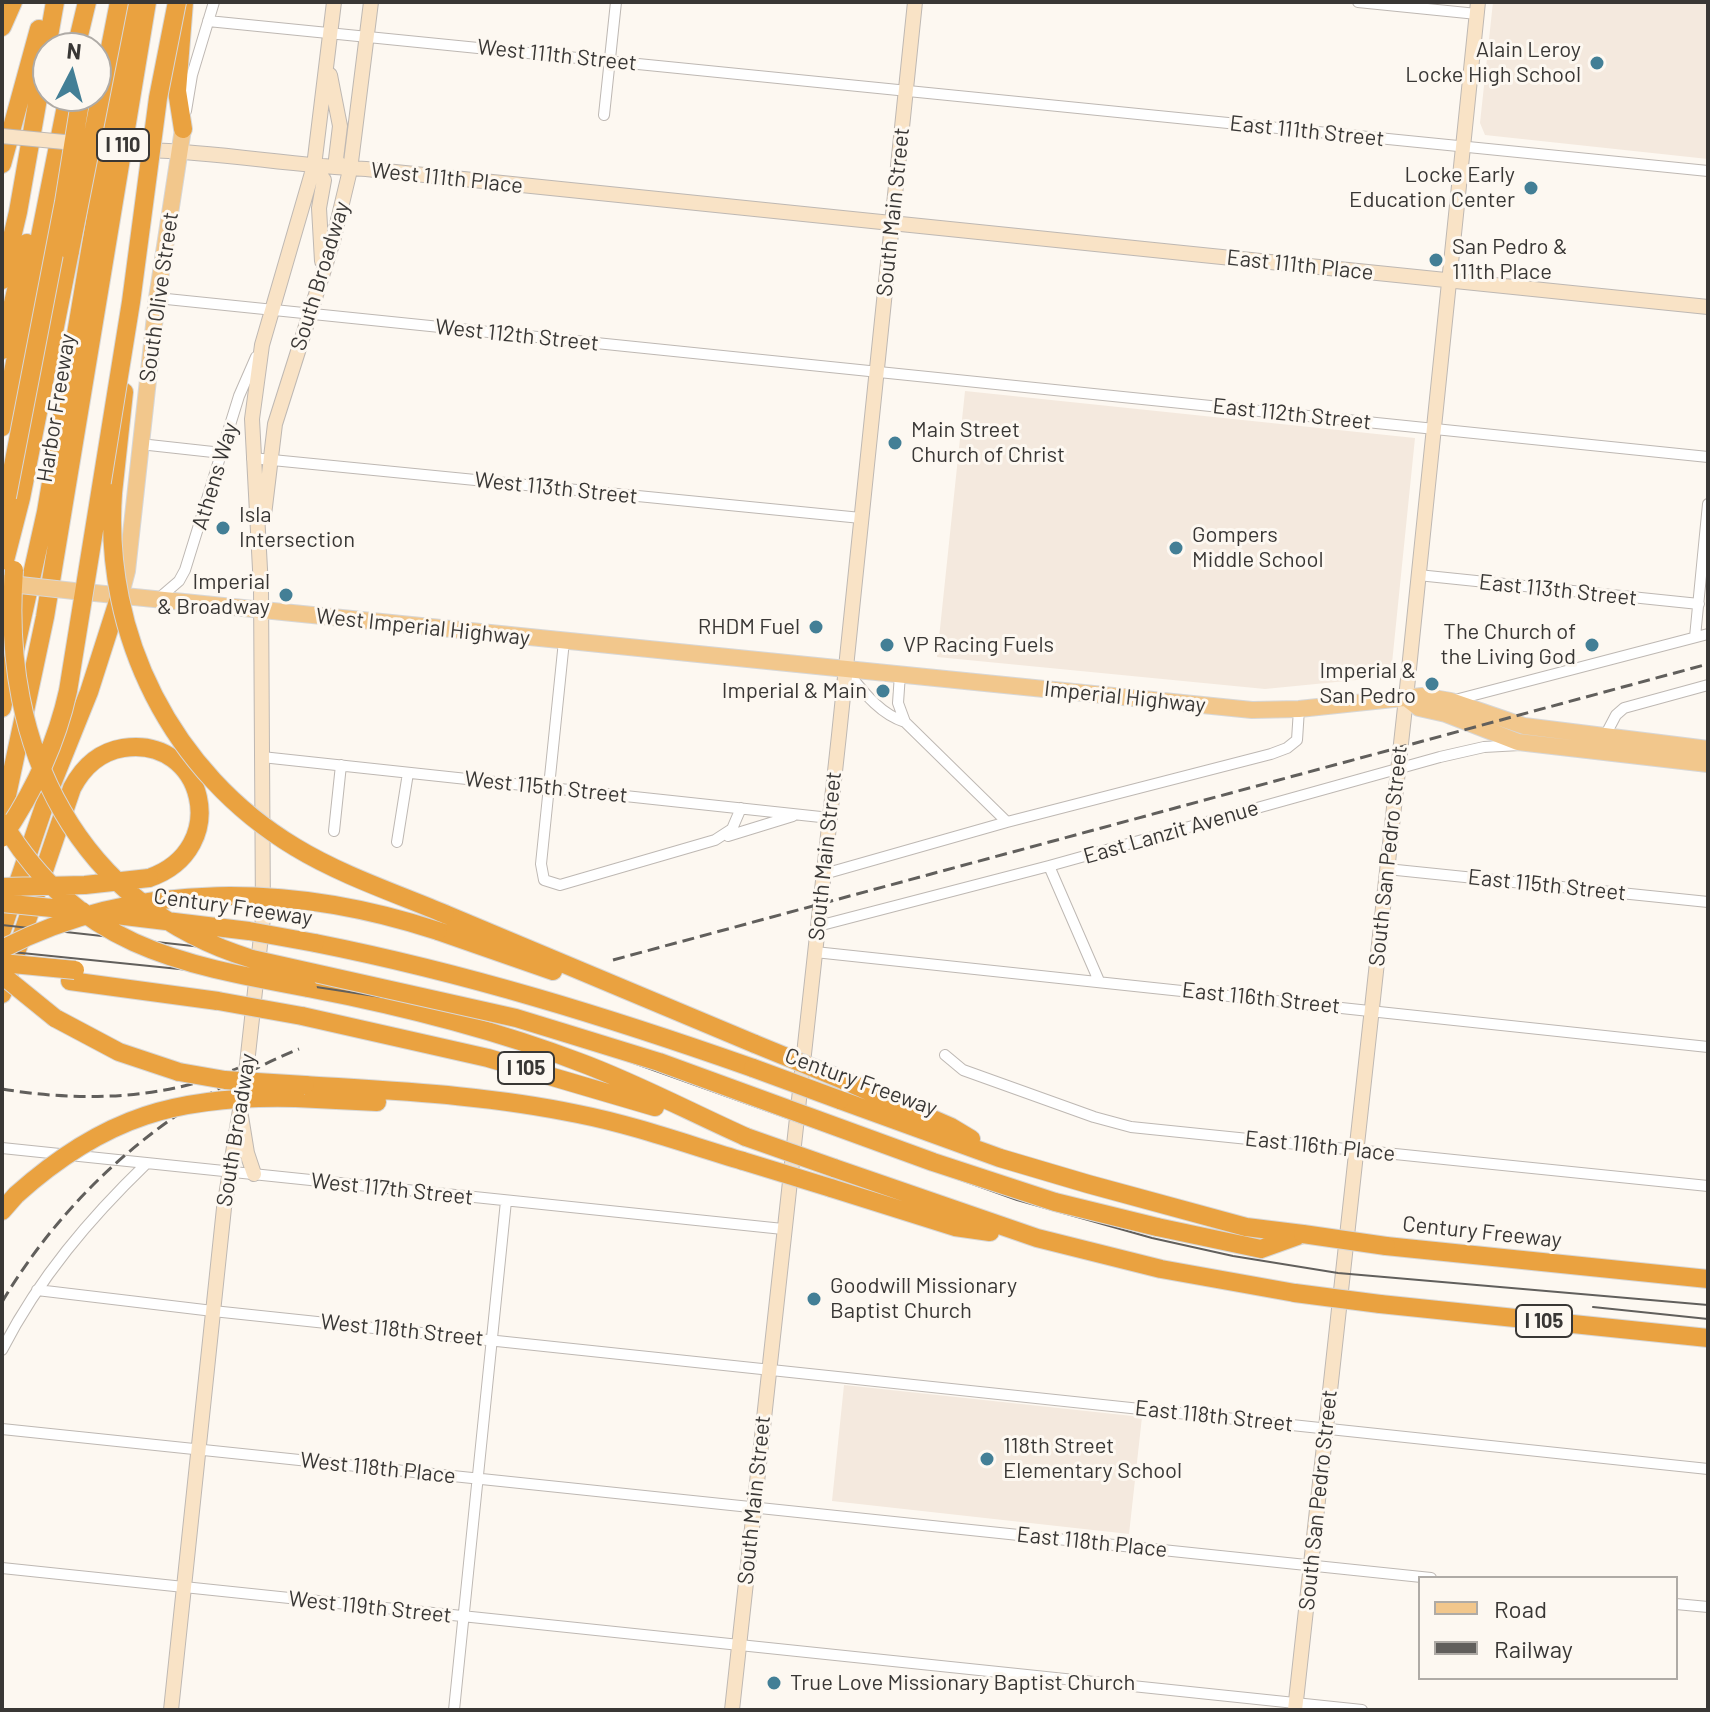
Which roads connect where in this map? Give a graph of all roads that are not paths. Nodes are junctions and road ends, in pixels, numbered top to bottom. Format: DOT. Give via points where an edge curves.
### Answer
graph roads {
  1 [pos="6,2"];
  2 [pos="13,2"];
  3 [pos="55,2"];
  4 [pos="87,2"];
  5 [pos="97,2"];
  6 [pos="119,2"];
  7 [pos="132,2"];
  8 [pos="147,2"];
  9 [pos="177,2"];
  10 [pos="184,2"];
  11 [pos="214,2"];
  12 [pos="334,2"];
  13 [pos="371,2"];
  14 [pos="616,2"];
  15 [pos="915,2"];
  16 [pos="1358,2"];
  17 [pos="1478,8"];
  18 [pos="2,18"];
  19 [pos="208,21"];
  20 [pos="2,27"];
  21 [pos="80,32"];
  22 [pos="92,32"];
  23 [pos="330,33"];
  24 [pos="367,36"];
  25 [pos="327,58"];
  26 [pos="609,61"];
  27 [pos="906,90"];
  28 [pos="61,112"];
  29 [pos="62,112"];
  30 [pos="78,112"];
  31 [pos="604,115"];
  32 [pos="183,129"];
  33 [pos="2,136"];
  34 [pos="1463,147"];
  35 [pos="179,151"];
  36 [pos="2,164"];
  37 [pos="314,166"];
  38 [pos="350,170"];
  39 [pos="1708,171"];
  40 [pos="892,222"];
  41 [pos="70,251"];
  42 [pos="2,280"];
  43 [pos="1449,280"];
  44 [pos="321,282"];
  45 [pos="157,298"];
  46 [pos="131,302"];
  47 [pos="1708,307"];
  48 [pos="273,309"];
  49 [pos="311,315"];
  50 [pos="262,345"];
  51 [pos="2,350"];
  52 [pos="876,371"];
  53 [pos="2,427"];
  54 [pos="1434,429"];
  55 [pos="140,444"];
  56 [pos="222,453"];
  57 [pos="1708,457"];
  58 [pos="252,458"];
  59 [pos="270,460"];
  60 [pos="1708,504"];
  61 [pos="861,518"];
  62 [pos="2,522"];
  63 [pos="260,548"];
  64 [pos="2,572"];
  65 [pos="1418,575"];
  66 [pos="2,583"];
  67 [pos="120,595"];
  68 [pos="158,599"];
  69 [pos="1699,604"];
  70 [pos="262,611"];
  71 [pos="1708,634"];
  72 [pos="1695,637"];
  73 [pos="564,641"];
  74 [pos="844,669"];
  75 [pos="900,674"];
  76 [pos="1708,685"];
  77 [pos="1406,698"];
  78 [pos="1451,701"];
  79 [pos="2,708"];
  80 [pos="1299,709"];
  81 [pos="905,722"];
  82 [pos="1606,734"];
  83 [pos="1530,744"];
  84 [pos="1708,749"];
  85 [pos="262,757"];
  86 [pos="1708,764"];
  87 [pos="341,765"];
  88 [pos="1398,769"];
  89 [pos="408,773"];
  90 [pos="549,788"];
  91 [pos="741,808"];
  92 [pos="799,814"];
  93 [pos="830,818"];
  94 [pos="2,820"];
  95 [pos="1007,822"];
  96 [pos="334,831"];
  97 [pos="2,838"];
  98 [pos="715,840"];
  99 [pos="397,842"];
  100 [pos="1049,866"];
  101 [pos="1387,869"];
  102 [pos="824,874"];
  103 [pos="2,887"];
  104 [pos="1708,902"];
  105 [pos="2,903"];
  106 [pos="441,922"];
  107 [pos="818,926"];
  108 [pos="2,930"];
  109 [pos="2,949"];
  110 [pos="815,952"];
  111 [pos="2,963"];
  112 [pos="2,974"];
  113 [pos="72,975"];
  114 [pos="1099,981"];
  115 [pos="2,994"];
  116 [pos="1371,1010"];
  117 [pos="1708,1047"];
  118 [pos="945,1055"];
  119 [pos="300,1091"];
  120 [pos="240,1108"];
  121 [pos="746,1137"];
  122 [pos="2,1148"];
  123 [pos="1357,1151"];
  124 [pos="1000,1158"];
  125 [pos="147,1163"];
  126 [pos="228,1171"];
  127 [pos="254,1174"];
  128 [pos="1708,1186"];
  129 [pos="506,1201"];
  130 [pos="2,1211"];
  131 [pos="783,1229"];
  132 [pos="1303,1234"];
  133 [pos="1037,1238"];
  134 [pos="1708,1279"];
  135 [pos="37,1290"];
  136 [pos="213,1311"];
  137 [pos="1708,1338"];
  138 [pos="490,1339"];
  139 [pos="2,1350"];
  140 [pos="768,1368"];
  141 [pos="1326,1428"];
  142 [pos="2,1429"];
  143 [pos="197,1449"];
  144 [pos="1708,1469"];
  145 [pos="478,1478"];
  146 [pos="753,1507"];
  147 [pos="1310,1565"];
  148 [pos="2,1568"];
  149 [pos="1418,1577"];
  150 [pos="182,1587"];
  151 [pos="1678,1604"];
  152 [pos="1708,1607"];
  153 [pos="464,1618"];
  154 [pos="739,1647"];
  155 [pos="1295,1706"];
  156 [pos="171,1710"];
  157 [pos="454,1710"];
  158 [pos="732,1710"];
  159 [pos="1362,1710"];
  1 -- 18 [label="street"];
  2 -- 20 [label="highway"];
  3 -- 36 [label="highway" via="40,26"];
  3 -- 42 [label="highway"];
  4 -- 21 [label="highway"];
  5 -- 22 [label="highway"];
  6 -- 41 [label="highway, bridge"];
  7 -- 79 [label="highway" via="48,497"];
  8 -- 94 [label="highway, Harbor Freeway / I 110" via="45,617"];
  9 -- 46 [label="highway, bridge" via="158,98"];
  10 -- 32 [label="highway" via="177,91"];
  11 -- 19 [label="street, South Olive Street"];
  12 -- 23 [label="main road, South Broadway"];
  13 -- 24 [label="main road, South Broadway"];
  14 -- 26 [label="street"];
  15 -- 27 [label="main road, South Main Street"];
  16 -- 17 [label="street"];
  17 -- 34 [label="main road, South San Pedro Street"];
  19 -- 23 [label="street, West 111th Street"];
  19 -- 32 [label="street, South Olive Street"];
  23 -- 24 [label="street, West 111th Street"];
  23 -- 25 [label="main road, South Broadway"];
  24 -- 26 [label="street, West 111th Street"];
  24 -- 38 [label="main road, South Broadway"];
  25 -- 37 [label="main road, South Broadway"];
  25 -- 38 [label="main road" via="340,126 336,159"];
  26 -- 27 [label="street, West 111th Street"];
  26 -- 31 [label="street"];
  27 -- 34 [label="street, East 111th Street"];
  27 -- 40 [label="main road, South Main Street"];
  28 -- 51 [label="highway"];
  29 -- 53 [label="highway"];
  30 -- 62 [label="highway, bridge"];
  32 -- 35 [label="main road, South Olive Street"];
  33 -- 35 [label="main road, West 111th Place, bridge"];
  34 -- 39 [label="street, East 111th Street"];
  34 -- 43 [label="main road, South San Pedro Street"];
  35 -- 37 [label="main road, West 111th Place"];
  35 -- 45 [label="main road, South Olive Street"];
  37 -- 38 [label="main road, West 111th Place"];
  37 -- 44 [label="main road" via="324,180 319,208"];
  37 -- 48 [label="main road, South Broadway"];
  38 -- 40 [label="main road, West 111th Place"];
  38 -- 44 [label="main road, South Broadway"];
  40 -- 43 [label="main road, East 111th Place"];
  40 -- 52 [label="main road, South Main Street"];
  41 -- 64 [label="highway"];
  41 -- 132 [label="highway, bridge" via="14,570 10,667 20,724 44,788 79,843 126,893 177,928 238,955 578,1036 1055,1202 1261,1249"];
  43 -- 47 [label="main road, East 111th Place"];
  43 -- 54 [label="main road, South San Pedro Street"];
  44 -- 49 [label="main road, South Broadway"];
  45 -- 48 [label="street, West 112th Street"];
  45 -- 55 [label="main road, South Olive Street"];
  46 -- 97 [label="highway, bridge" via="66,701 39,777"];
  46 -- 106 [label="highway, bridge" via="112,504 113,555 126,627 157,702 203,771 264,827"];
  48 -- 49 [label="street, West 112th Street"];
  48 -- 50 [label="main road, South Broadway"];
  49 -- 52 [label="street, West 112th Street"];
  49 -- 59 [label="main road, South Broadway" via="278,412"];
  50 -- 56 [label="street, Athens Way"];
  50 -- 58 [label="main road, South Broadway"];
  52 -- 54 [label="street, East 112th Street"];
  52 -- 61 [label="main road, South Main Street"];
  54 -- 57 [label="street, East 112th Street"];
  54 -- 65 [label="main road, South San Pedro Street"];
  55 -- 56 [label="street"];
  55 -- 67 [label="main road, South Olive Street"];
  56 -- 68 [label="street, Athens Way" via="185,570"];
  58 -- 59 [label="street, West 113th Street"];
  58 -- 63 [label="main road, South Broadway"];
  59 -- 61 [label="street, West 113th Street"];
  59 -- 63 [label="main road, South Broadway"];
  60 -- 69 [label="street"];
  61 -- 74 [label="main road, South Main Street"];
  63 -- 70 [label="main road, South Broadway"];
  65 -- 69 [label="street, East 113th Street"];
  65 -- 77 [label="main road, South San Pedro Street"];
  66 -- 67 [label="main road, West Imperial Highway, bridge"];
  67 -- 68 [label="main road, West Imperial Highway"];
  67 -- 108 [label="highway"];
  68 -- 70 [label="main road, West Imperial Highway"];
  69 -- 72 [label="street"];
  70 -- 73 [label="main road, West Imperial Highway"];
  70 -- 85 [label="main road, South Broadway"];
  71 -- 72 [label="street"];
  72 -- 78 [label="street"];
  73 -- 74 [label="main road, West Imperial Highway"];
  73 -- 90 [label="street"];
  74 -- 75 [label="main road, Imperial Highway"];
  74 -- 81 [label="street" via="891,718"];
  74 -- 93 [label="main road, South Main Street"];
  75 -- 80 [label="main road, Imperial Highway" via="1252,710"];
  75 -- 81 [label="street" via="898,703"];
  76 -- 82 [label="street" via="1624,708"];
  77 -- 78 [label="main road, Imperial Highway"];
  77 -- 80 [label="main road, Imperial Highway"];
  77 -- 83 [label="main road, Imperial Highway" via="1419,708"];
  77 -- 88 [label="main road, South San Pedro Street"];
  78 -- 82 [label="main road, Imperial Highway" via="1524,726"];
  80 -- 95 [label="street" via="1297,740 1287,748"];
  81 -- 95 [label="street"];
  82 -- 83 [label="main road" via="1599,741 1557,737"];
  82 -- 84 [label="main road, Imperial Highway"];
  83 -- 86 [label="main road, Imperial Highway"];
  83 -- 88 [label="street, East Lanzit Avenue" via="1484,747"];
  85 -- 87 [label="street, West 115th Street"];
  85 -- 120 [label="main road, South Broadway" via="263,918"];
  87 -- 89 [label="street, West 115th Street"];
  87 -- 96 [label="street"];
  88 -- 100 [label="street, East Lanzit Avenue"];
  88 -- 101 [label="main road, South San Pedro Street"];
  89 -- 90 [label="street, West 115th Street"];
  89 -- 99 [label="street"];
  90 -- 91 [label="street, West 115th Street"];
  90 -- 98 [label="street" via="544,880 560,885"];
  91 -- 92 [label="street, West 115th Street"];
  91 -- 98 [label="street" via="732,829"];
  92 -- 93 [label="street, West 115th Street"];
  92 -- 98 [label="street"];
  93 -- 102 [label="main road, South Main Street"];
  94 -- 121 [label="highway, bridge" via="47,881 86,915 157,954 205,969 418,1011 498,1034 581,1062"];
  95 -- 102 [label="street"];
  100 -- 107 [label="street, East Lanzit Avenue"];
  100 -- 114 [label="street"];
  101 -- 104 [label="street, East 115th Street"];
  101 -- 116 [label="main road, South San Pedro Street"];
  102 -- 107 [label="main road, South Main Street"];
  103 -- 115 [label="highway, bridge" via="72,886 142,879 170,869 189,850 198,831 200,810 193,783 164,754 138,747 118,749 93,761 70,795"];
  105 -- 124 [label="highway, Century Freeway, bridge" via="224,928 456,974 560,1002"];
  106 -- 109 [label="highway, bridge" via="307,901 187,896 85,915"];
  106 -- 124 [label="highway, bridge" via="569,977 629,991 843,1080 951,1127"];
  107 -- 110 [label="main road, South Main Street"];
  110 -- 114 [label="street, East 116th Street"];
  110 -- 131 [label="main road, South Main Street"];
  111 -- 113 [label="highway, bridge"];
  112 -- 113 [label="highway, I 105"];
  112 -- 119 [label="highway, bridge" via="55,1018 119,1052 179,1072"];
  113 -- 121 [label="highway, I 105, bridge" via="103,985 302,1016 532,1069"];
  114 -- 116 [label="street, East 116th Street"];
  116 -- 117 [label="street, East 116th Street"];
  116 -- 123 [label="main road, South San Pedro Street"];
  118 -- 123 [label="street, East 116th Place" via="963,1070 1131,1127"];
  119 -- 130 [label="highway, bridge" via="204,1100 142,1116 84,1143"];
  119 -- 133 [label="highway, bridge" via="492,1110 671,1139 955,1227"];
  120 -- 126 [label="main road, South Broadway"];
  120 -- 127 [label="main road"];
  121 -- 133 [label="highway, I 105, bridge"];
  122 -- 125 [label="street, West 117th Street"];
  123 -- 128 [label="street, East 116th Place"];
  123 -- 141 [label="main road, South San Pedro Street"];
  124 -- 132 [label="highway, Century Freeway" via="1246,1227"];
  125 -- 126 [label="street, West 117th Street"];
  125 -- 135 [label="street" via="80,1233"];
  126 -- 127 [label="street, West 117th Street"];
  126 -- 136 [label="main road, South Broadway"];
  127 -- 129 [label="street, West 117th Street"];
  129 -- 131 [label="street, West 117th Street"];
  129 -- 138 [label="street"];
  131 -- 140 [label="main road, South Main Street"];
  132 -- 134 [label="highway, Century Freeway, bridge"];
  133 -- 137 [label="highway, I 105, bridge" via="1177,1272 1295,1293"];
  135 -- 136 [label="street, West 118th Street"];
  135 -- 139 [label="street"];
  136 -- 138 [label="street, West 118th Street"];
  136 -- 143 [label="main road, South Broadway"];
  138 -- 140 [label="street, West 118th Street"];
  138 -- 145 [label="street"];
  140 -- 141 [label="street, East 118th Street"];
  140 -- 146 [label="main road, South Main Street"];
  141 -- 144 [label="street, East 118th Street"];
  141 -- 147 [label="main road, South San Pedro Street"];
  142 -- 143 [label="street, West 118th Place"];
  143 -- 145 [label="street, West 118th Place"];
  143 -- 150 [label="main road, South Broadway"];
  145 -- 146 [label="street, West 118th Place"];
  145 -- 153 [label="street"];
  146 -- 147 [label="street, East 118th Place"];
  146 -- 154 [label="main road, South Main Street"];
  147 -- 149 [label="street, East 118th Place"];
  147 -- 155 [label="main road, South San Pedro Street"];
  148 -- 150 [label="street, West 119th Street"];
  150 -- 153 [label="street, West 119th Street"];
  150 -- 156 [label="main road, South Broadway"];
  151 -- 152 [label="street"];
  153 -- 154 [label="street, West 119th Street"];
  153 -- 157 [label="street"];
  154 -- 155 [label="street, West 119th Street"];
  154 -- 158 [label="main road, South Main Street"];
  155 -- 159 [label="street, West 119th Street"];
}
